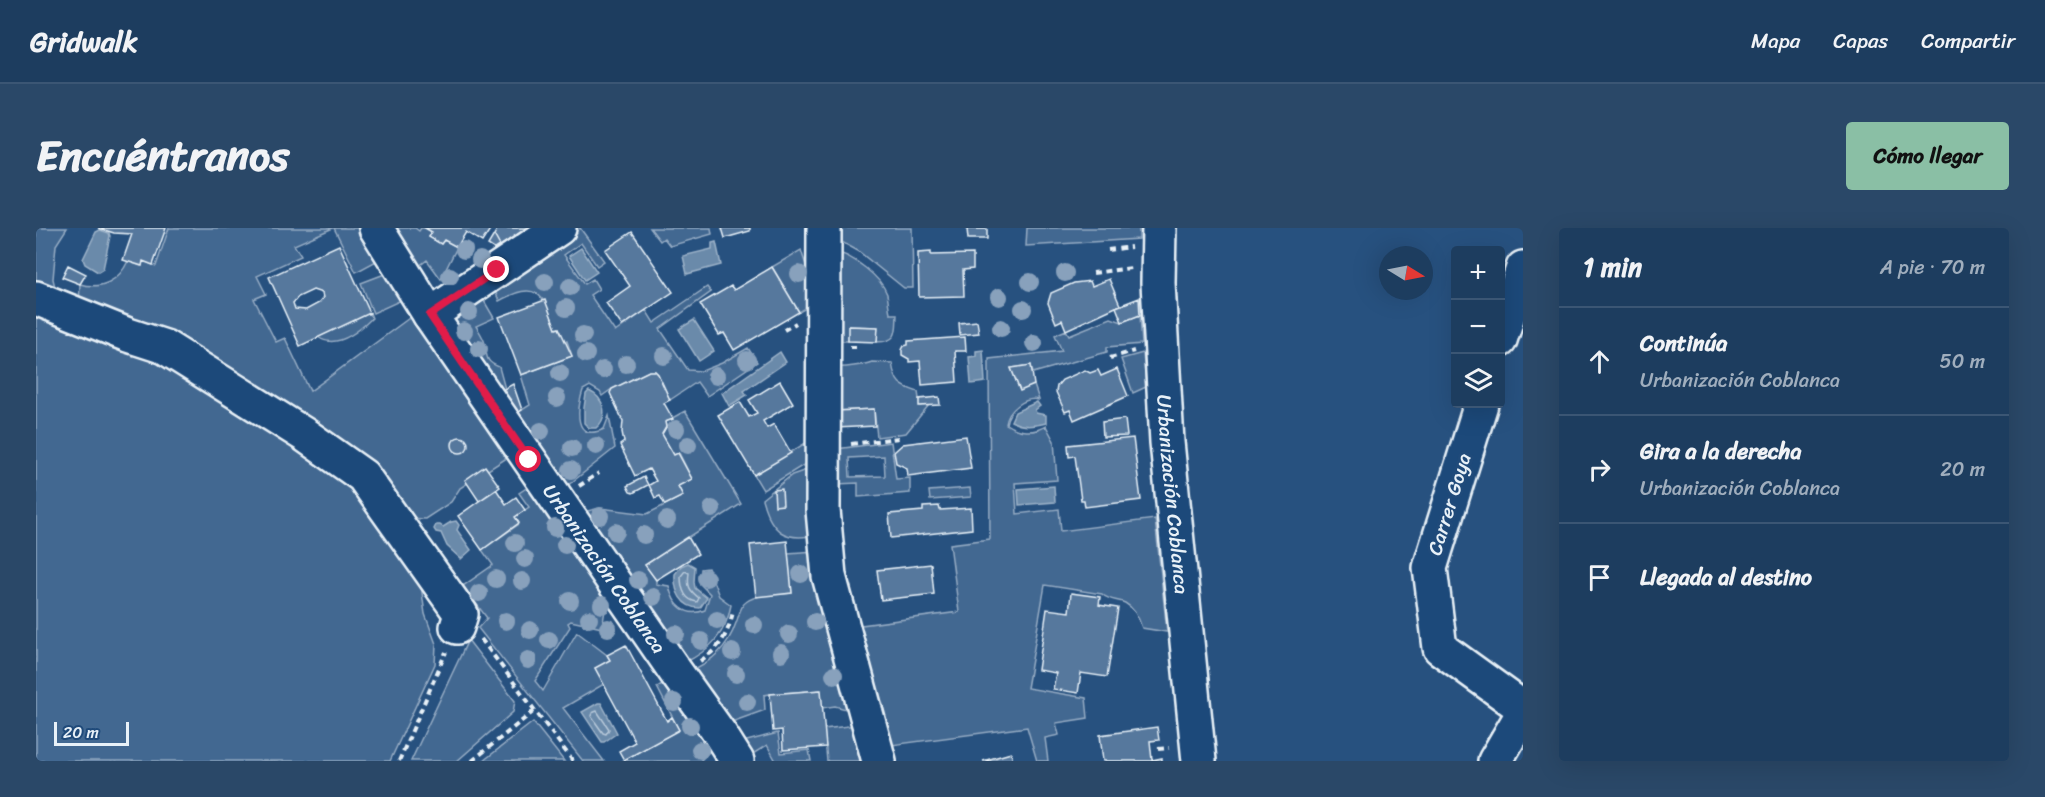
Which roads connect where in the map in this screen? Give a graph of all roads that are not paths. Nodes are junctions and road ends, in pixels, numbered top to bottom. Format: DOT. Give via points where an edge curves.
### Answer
graph roads {
  1 [pos="376,228"];
  2 [pos="559,228"];
  3 [pos="805,228"];
  4 [pos="824,228"];
  5 [pos="1159,228"];
  6 [pos="823,264"];
  7 [pos="1523,268"];
  8 [pos="36,298"];
  9 [pos="430,315"];
  10 [pos="1505,324"];
  11 [pos="1480,408"];
  12 [pos="459,621"];
  13 [pos="1523,708"];
  14 [pos="1523,713"];
  15 [pos="737,761"];
  16 [pos="879,761"];
  17 [pos="1199,761"];
  18 [pos="1495,761"];
  1 -- 9 [label="street, Urbanización Coblanca"];
  2 -- 9 [label="street"];
  3 -- 6 [label="street"];
  4 -- 6 [label="street"];
  5 -- 17 [label="street, Urbanización Coblanca" via="1167,442"];
  6 -- 16 [label="street" via="823,510 829,576"];
  7 -- 10 [label="street"];
  8 -- 12 [label="street" via="165,347 363,476"];
  9 -- 15 [label="street, Urbanización Coblanca"];
  11 -- 13 [label="street, Carrer Goya" via="1430,568 1440,648"];
  14 -- 18 [label="street"];
}
